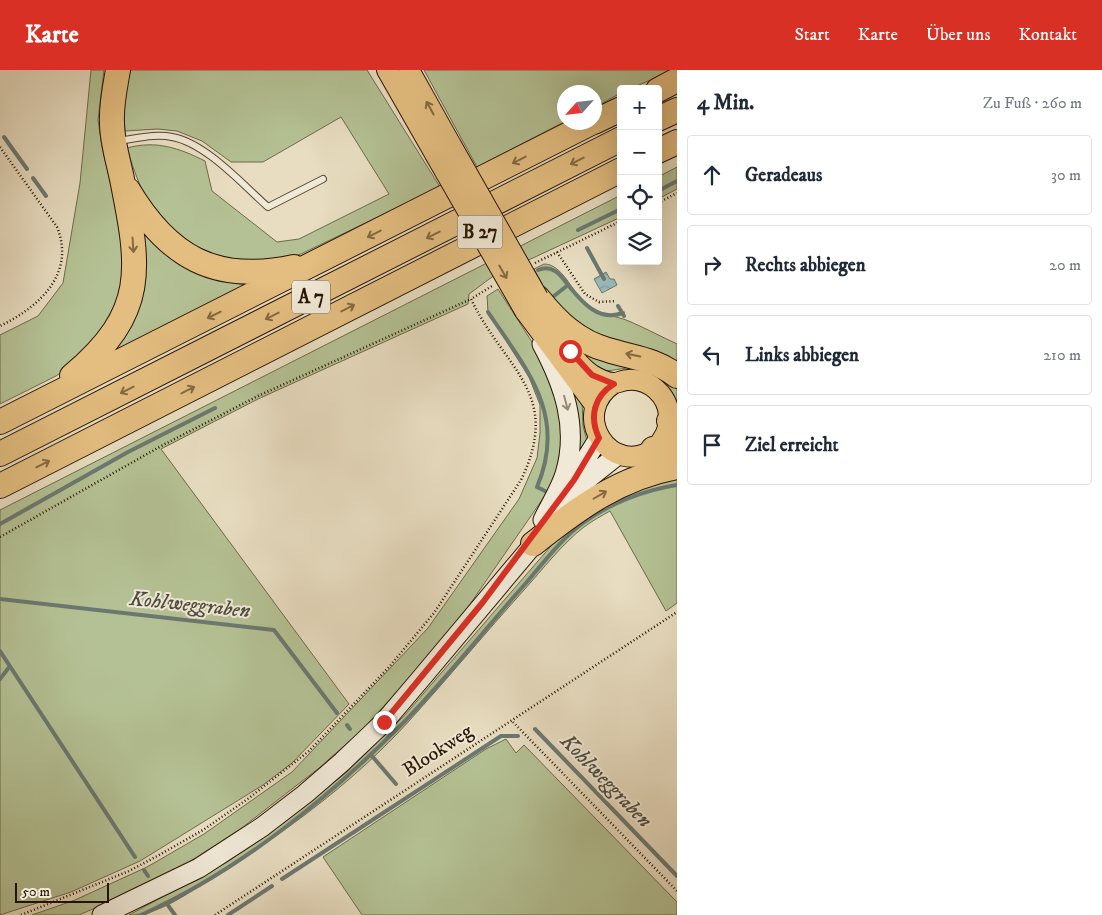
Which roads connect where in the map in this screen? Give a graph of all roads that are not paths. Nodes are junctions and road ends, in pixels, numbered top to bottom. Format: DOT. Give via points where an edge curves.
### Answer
graph roads {
  1 [pos="118,70"];
  2 [pos="387,70"];
  3 [pos="409,70"];
  4 [pos="677,80"];
  5 [pos="662,88"];
  6 [pos="677,110"];
  7 [pos="617,111"];
  8 [pos="602,118"];
  9 [pos="662,118"];
  10 [pos="578,130"];
  11 [pos="617,141"];
  12 [pos="114,142"];
  13 [pos="677,142"];
  14 [pos="662,149"];
  15 [pos="443,150"];
  16 [pos="617,172"];
  17 [pos="323,179"];
  18 [pos="122,180"];
  19 [pos="320,261"];
  20 [pos="531,304"];
  21 [pos="677,376"];
  22 [pos="614,384"];
  23 [pos="595,405"];
  24 [pos="23,410"];
  25 [pos="0,422"];
  26 [pos="673,424"];
  27 [pos="599,438"];
  28 [pos="677,448"];
  29 [pos="653,449"];
  30 [pos="0,454"];
  31 [pos="619,454"];
  32 [pos="677,466"];
  33 [pos="0,486"];
  34 [pos="543,520"];
  35 [pos="533,544"];
  36 [pos="483,602"];
  37 [pos="102,915"];
  1 -- 12 [label="highway" via="112,122"];
  2 -- 15 [label="main road, B 27"];
  15 -- 3 [label="main road, B 27, one-way"];
  4 -- 5 [label="highway"];
  6 -- 9 [label="highway"];
  7 -- 8 [label="highway"];
  10 -- 19 [label="highway, one-way"];
  11 -- 30 [label="highway, A 7, one-way"];
  12 -- 17 [label="lane" via="159,136 186,141 206,153 268,207"];
  12 -- 18 [label="highway"];
  13 -- 14 [label="highway"];
  15 -- 20 [label="main road, B 27, bridge"];
  33 -- 16 [label="highway, A 7, one-way"];
  18 -- 19 [label="highway" via="157,232 198,261 223,270 272,272"];
  18 -- 24 [label="highway, one-way" via="135,273 130,301 115,332 94,357"];
  19 -- 24 [label="highway, one-way"];
  21 -- 20 [label="highway, one-way" via="661,364 642,357 594,346"];
  20 -- 22 [label="main road, B 27" via="580,364 592,375"];
  20 -- 23 [label="main road, B 27"];
  20 -- 34 [label="main road, one-way" via="560,382 571,427 565,475"];
  22 -- 23 [label="main road" via="602,393"];
  22 -- 26 [label="main road, B 27" via="635,380 656,388 668,406"];
  23 -- 27 [label="main road" via="594,422"];
  24 -- 25 [label="highway"];
  26 -- 29 [label="main road, B 27"];
  27 -- 31 [label="main road"];
  27 -- 34 [label="main road" via="574,480"];
  28 -- 29 [label="highway"];
  29 -- 31 [label="main road" via="640,455"];
  31 -- 35 [label="main road" via="590,477"];
  35 -- 32 [label="highway, one-way" via="603,493 641,475"];
  34 -- 36 [label="main road"];
  35 -- 36 [label="main road"];
  36 -- 37 [label="main road" via="384,722 305,794 199,868"];
}
